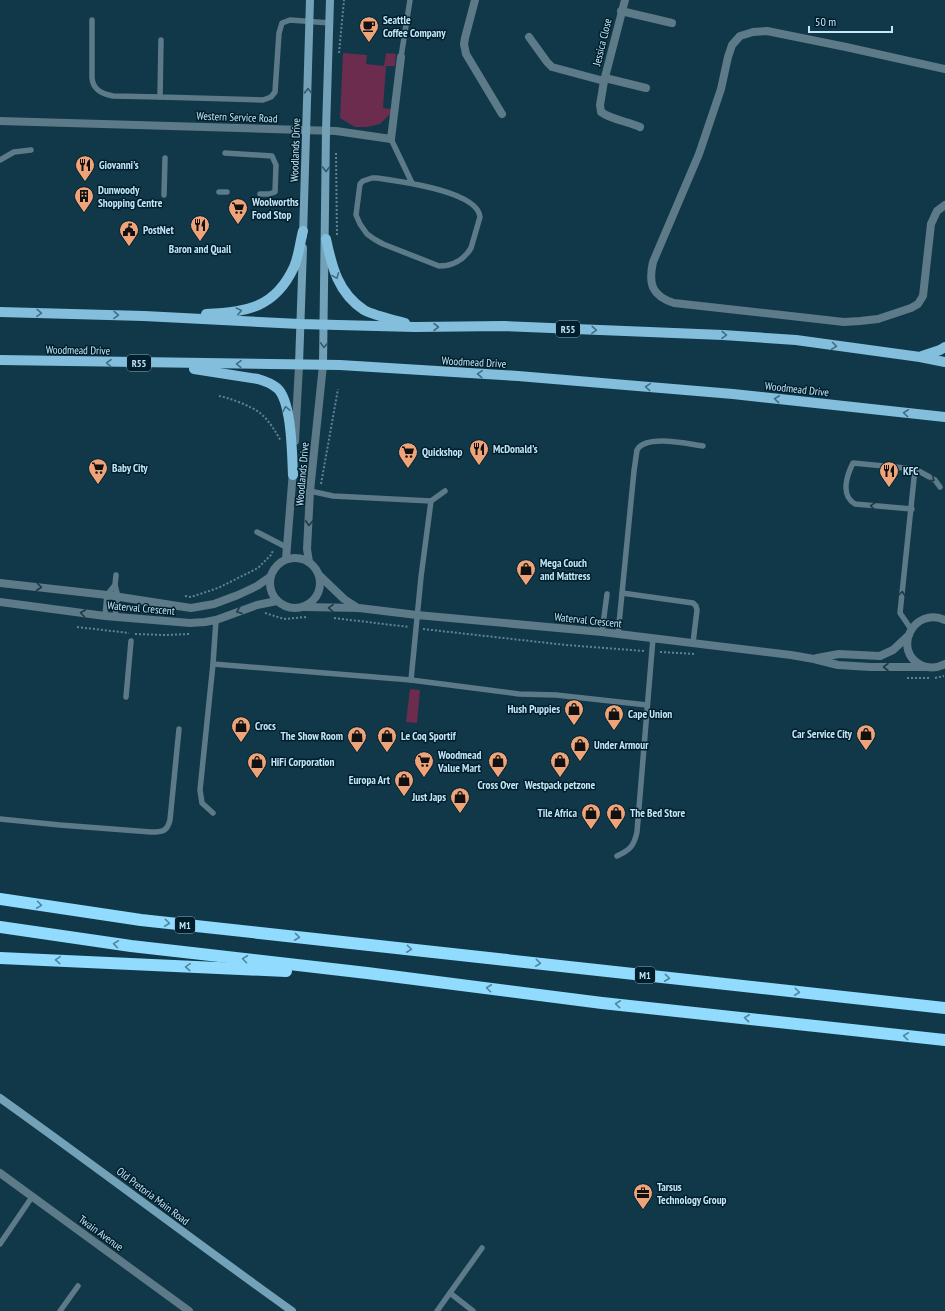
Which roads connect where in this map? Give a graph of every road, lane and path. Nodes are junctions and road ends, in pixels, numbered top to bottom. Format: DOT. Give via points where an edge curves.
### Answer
graph roads {
  1 [pos="310,0"];
  2 [pos="330,0"];
  3 [pos="344,0"];
  4 [pos="410,0"];
  5 [pos="476,0"];
  6 [pos="625,0"];
  7 [pos="621,12"];
  8 [pos="92,20"];
  9 [pos="310,22"];
  10 [pos="330,23"];
  11 [pos="672,23"];
  12 [pos="529,37"];
  13 [pos="161,40"];
  14 [pos="401,57"];
  15 [pos="338,60"];
  16 [pos="945,69"];
  17 [pos="604,80"];
  18 [pos="646,88"];
  19 [pos="160,97"];
  20 [pos="502,114"];
  21 [pos="0,121"];
  22 [pos="640,127"];
  23 [pos="306,130"];
  24 [pos="326,130"];
  25 [pos="336,131"];
  26 [pos="391,138"];
  27 [pos="31,150"];
  28 [pos="224,153"];
  29 [pos="165,158"];
  30 [pos="0,160"];
  31 [pos="412,183"];
  32 [pos="219,192"];
  33 [pos="227,192"];
  34 [pos="164,194"];
  35 [pos="260,194"];
  36 [pos="945,206"];
  37 [pos="303,231"];
  38 [pos="326,239"];
  39 [pos="337,241"];
  40 [pos="0,312"];
  41 [pos="144,316"];
  42 [pos="300,324"];
  43 [pos="325,324"];
  44 [pos="415,327"];
  45 [pos="945,347"];
  46 [pos="920,357"];
  47 [pos="0,360"];
  48 [pos="945,362"];
  49 [pos="160,364"];
  50 [pos="299,365"];
  51 [pos="324,365"];
  52 [pos="338,389"];
  53 [pos="219,396"];
  54 [pos="945,417"];
  55 [pos="284,446"];
  56 [pos="703,446"];
  57 [pos="916,469"];
  58 [pos="293,475"];
  59 [pos="940,488"];
  60 [pos="310,491"];
  61 [pos="445,491"];
  62 [pos="319,493"];
  63 [pos="431,501"];
  64 [pos="912,509"];
  65 [pos="257,532"];
  66 [pos="276,542"];
  67 [pos="286,547"];
  68 [pos="286,559"];
  69 [pos="309,562"];
  70 [pos="116,575"];
  71 [pos="319,575"];
  72 [pos="270,577"];
  73 [pos="0,583"];
  74 [pos="115,585"];
  75 [pos="622,593"];
  76 [pos="607,594"];
  77 [pos="107,595"];
  78 [pos="183,596"];
  79 [pos="118,597"];
  80 [pos="277,601"];
  81 [pos="0,602"];
  82 [pos="304,607"];
  83 [pos="359,608"];
  84 [pos="260,612"];
  85 [pos="417,615"];
  86 [pos="105,616"];
  87 [pos="115,616"];
  88 [pos="306,617"];
  89 [pos="328,617"];
  90 [pos="945,619"];
  91 [pos="216,620"];
  92 [pos="77,627"];
  93 [pos="416,628"];
  94 [pos="602,632"];
  95 [pos="194,633"];
  96 [pos="909,633"];
  97 [pos="618,634"];
  98 [pos="653,638"];
  99 [pos="132,641"];
  100 [pos="693,643"];
  101 [pos="652,651"];
  102 [pos="697,654"];
  103 [pos="814,659"];
  104 [pos="213,664"];
  105 [pos="945,664"];
  106 [pos="925,667"];
  107 [pos="945,675"];
  108 [pos="904,677"];
  109 [pos="411,680"];
  110 [pos="126,697"];
  111 [pos="647,705"];
  112 [pos="179,729"];
  113 [pos="212,813"];
  114 [pos="0,819"];
  115 [pos="617,856"];
  116 [pos="0,899"];
  117 [pos="0,927"];
  118 [pos="0,958"];
  119 [pos="367,973"];
  120 [pos="945,1007"];
  121 [pos="945,1040"];
  122 [pos="0,1098"];
  123 [pos="0,1173"];
  124 [pos="32,1197"];
  125 [pos="0,1244"];
  126 [pos="482,1248"];
  127 [pos="78,1286"];
  128 [pos="450,1293"];
  129 [pos="60,1311"];
  130 [pos="189,1311"];
  131 [pos="292,1311"];
  132 [pos="437,1311"];
  133 [pos="473,1311"];
  1 -- 9 [label="main road, Woodlands Drive"];
  2 -- 10 [label="main road"];
  3 -- 15 [label="path"];
  4 -- 14 [label="lane"];
  5 -- 20 [label="street" via="465,38 466,54"];
  6 -- 7 [label="street, Jessica Close"];
  7 -- 11 [label="street, Jessica Close"];
  7 -- 17 [label="street, Jessica Close"];
  8 -- 19 [label="lane" via="92,83 96,88 106,95 113,96"];
  9 -- 10 [label="lane"];
  9 -- 19 [label="lane" via="290,20 281,26 276,86 271,97 263,100"];
  23 -- 9 [label="main road, Woodlands Drive, one-way"];
  10 -- 24 [label="main road"];
  12 -- 17 [label="street, Jessica Close" via="552,67"];
  13 -- 19 [label="lane"];
  14 -- 26 [label="street"];
  16 -- 36 [label="street" via="767,31 740,36 732,45 721,89 699,154 653,262 650,273 651,285 664,300 674,303 844,322 878,319 911,308 918,304 923,296 932,224 937,211"];
  17 -- 18 [label="street, Jessica Close"];
  17 -- 22 [label="street, Jessica Close" via="601,112"];
  21 -- 23 [label="street, Western Service Road"];
  23 -- 24 [label="street, Western Service Road"];
  23 -- 37 [label="main road, Woodlands Drive"];
  24 -- 25 [label="street, Western Service Road"];
  24 -- 38 [label="main road, one-way"];
  25 -- 26 [label="street, Western Service Road"];
  25 -- 39 [label="path"];
  26 -- 31 [label="lane"];
  27 -- 30 [label="lane" via="14,152"];
  28 -- 35 [label="lane" via="272,156 276,165 275,192"];
  29 -- 34 [label="lane"];
  31 -- 31 [label="lane" via="470,202 478,211 480,217 469,253 454,264 439,266 383,244 367,234 360,224 356,215 361,182 377,178"];
  32 -- 33 [label="lane"];
  41 -- 37 [label="main road, one-way" via="232,313 262,304 275,295 294,266"];
  37 -- 42 [label="main road, Woodlands Drive"];
  38 -- 43 [label="main road"];
  38 -- 44 [label="main road, one-way" via="337,280 346,294 365,310"];
  40 -- 41 [label="main road, R55, one-way"];
  41 -- 42 [label="main road, R55"];
  42 -- 43 [label="main road, R55"];
  42 -- 50 [label="main road, Woodlands Drive"];
  43 -- 44 [label="main road, R55"];
  43 -- 51 [label="main road, one-way"];
  44 -- 46 [label="main road, R55, one-way" via="504,326 723,335 796,340"];
  45 -- 46 [label="main road"];
  46 -- 48 [label="main road, R55"];
  49 -- 47 [label="main road, Woodmead Drive / R55, one-way"];
  50 -- 49 [label="main road, Woodmead Drive / R55, one-way"];
  58 -- 49 [label="main road, one-way" via="291,433 286,405 277,388 258,379"];
  50 -- 51 [label="main road, Woodmead Drive / R55"];
  50 -- 58 [label="street, Woodlands Drive"];
  54 -- 51 [label="main road, Woodmead Drive / R55, one-way" via="725,393 518,376"];
  51 -- 60 [label="street, Woodlands Drive"];
  52 -- 62 [label="path"];
  53 -- 55 [label="path" via="260,412"];
  56 -- 75 [label="lane" via="661,440 645,443 637,450"];
  57 -- 59 [label="lane, one-way" via="935,480"];
  57 -- 64 [label="lane"];
  64 -- 57 [label="lane, one-way" via="855,504 847,495 847,480 853,463"];
  58 -- 67 [label="street, Woodlands Drive"];
  60 -- 62 [label="lane"];
  60 -- 69 [label="street, Woodlands Drive, one-way" via="307,549"];
  61 -- 63 [label="lane"];
  62 -- 63 [label="lane"];
  63 -- 85 [label="lane"];
  96 -- 64 [label="lane, one-way" via="900,613"];
  65 -- 66 [label="lane"];
  66 -- 67 [label="lane"];
  66 -- 78 [label="path" via="272,554 258,568 218,588 191,597"];
  67 -- 68 [label="street, Woodlands Drive"];
  68 -- 69 [label="street" via="302,559"];
  68 -- 72 [label="street" via="273,570"];
  69 -- 71 [label="street"];
  70 -- 74 [label="lane"];
  71 -- 82 [label="street" via="319,592 315,599"];
  71 -- 83 [label="street, Waterval Crescent" via="344,599"];
  72 -- 79 [label="street, Waterval Crescent" via="238,595 214,604 191,608"];
  72 -- 80 [label="street" via="272,594"];
  73 -- 77 [label="street, Waterval Crescent, one-way"];
  74 -- 77 [label="lane"];
  74 -- 79 [label="lane"];
  75 -- 97 [label="lane"];
  75 -- 100 [label="lane" via="693,603 697,610"];
  76 -- 94 [label="lane"];
  77 -- 79 [label="street, Waterval Crescent"];
  77 -- 86 [label="lane"];
  79 -- 87 [label="lane"];
  80 -- 82 [label="street" via="292,609"];
  80 -- 91 [label="street, Waterval Crescent, one-way" via="257,605"];
  86 -- 81 [label="street, Waterval Crescent, one-way"];
  83 -- 82 [label="street, Waterval Crescent, one-way"];
  83 -- 85 [label="street, Waterval Crescent"];
  84 -- 88 [label="path" via="284,619"];
  85 -- 93 [label="lane"];
  85 -- 94 [label="street, Waterval Crescent"];
  86 -- 87 [label="street, Waterval Crescent"];
  87 -- 91 [label="street, Waterval Crescent" via="190,623"];
  89 -- 93 [label="path"];
  90 -- 96 [label="street, Waterval Crescent" via="922,619"];
  91 -- 104 [label="lane"];
  92 -- 95 [label="path" via="158,635"];
  93 -- 101 [label="path" via="566,645"];
  93 -- 109 [label="lane"];
  94 -- 97 [label="street, Waterval Crescent"];
  96 -- 103 [label="street, Waterval Crescent" via="893,650 880,656 839,654"];
  96 -- 106 [label="street" via="907,644 912,658"];
  97 -- 98 [label="street, Waterval Crescent"];
  98 -- 100 [label="street, Waterval Crescent"];
  98 -- 101 [label="lane"];
  99 -- 110 [label="lane"];
  100 -- 103 [label="street, Waterval Crescent"];
  101 -- 102 [label="path"];
  101 -- 111 [label="lane"];
  106 -- 103 [label="street, Waterval Crescent, one-way" via="838,665"];
  104 -- 109 [label="lane"];
  104 -- 113 [label="lane" via="200,790 202,804"];
  105 -- 106 [label="street, Waterval Crescent" via="940,667"];
  107 -- 108 [label="path" via="939,678"];
  109 -- 111 [label="lane" via="518,694 562,695"];
  111 -- 115 [label="lane" via="638,832 629,850"];
  112 -- 114 [label="lane" via="170,820 165,830 151,832 60,826"];
  116 -- 120 [label="highway, M1, one-way" via="141,920"];
  119 -- 117 [label="highway, one-way" via="131,946"];
  119 -- 118 [label="highway, one-way"];
  121 -- 119 [label="highway, one-way"];
  122 -- 131 [label="main road, Old Pretoria Main Road"];
  123 -- 124 [label="street, Twain Avenue"];
  124 -- 125 [label="lane"];
  124 -- 130 [label="street, Twain Avenue"];
  126 -- 128 [label="lane"];
  127 -- 129 [label="lane"];
  128 -- 132 [label="lane"];
  128 -- 133 [label="lane"];
}
